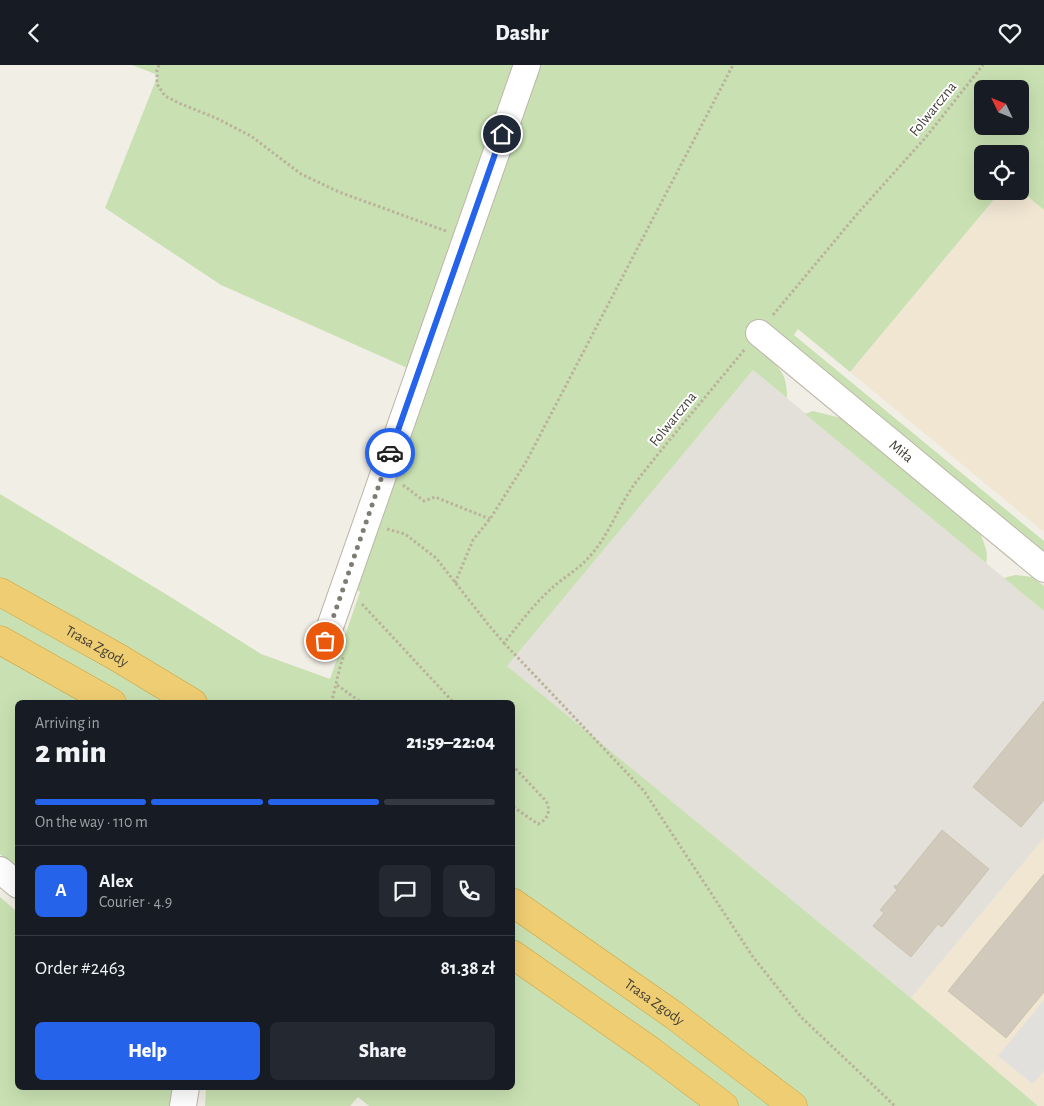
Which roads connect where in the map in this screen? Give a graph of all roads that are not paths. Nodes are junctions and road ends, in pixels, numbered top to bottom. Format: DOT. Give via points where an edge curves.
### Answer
graph roads {
  1 [pos="526,65"];
  2 [pos="758,333"];
  3 [pos="1044,569"];
  4 [pos="0,592"];
  5 [pos="0,640"];
  6 [pos="325,641"];
  7 [pos="107,700"];
  8 [pos="188,700"];
  9 [pos="0,870"];
  10 [pos="15,882"];
  11 [pos="515,904"];
  12 [pos="515,956"];
  13 [pos="186,1090"];
  14 [pos="184,1106"];
  15 [pos="724,1106"];
  16 [pos="792,1106"];
  1 -- 6 [label="street"];
  2 -- 3 [label="street, Miła"];
  4 -- 8 [label="highway, Trasa Zgody"];
  5 -- 7 [label="highway"];
  9 -- 10 [label="street"];
  11 -- 16 [label="highway, Trasa Zgody" via="675,1016"];
  12 -- 15 [label="highway"];
  13 -- 14 [label="street"];
}
